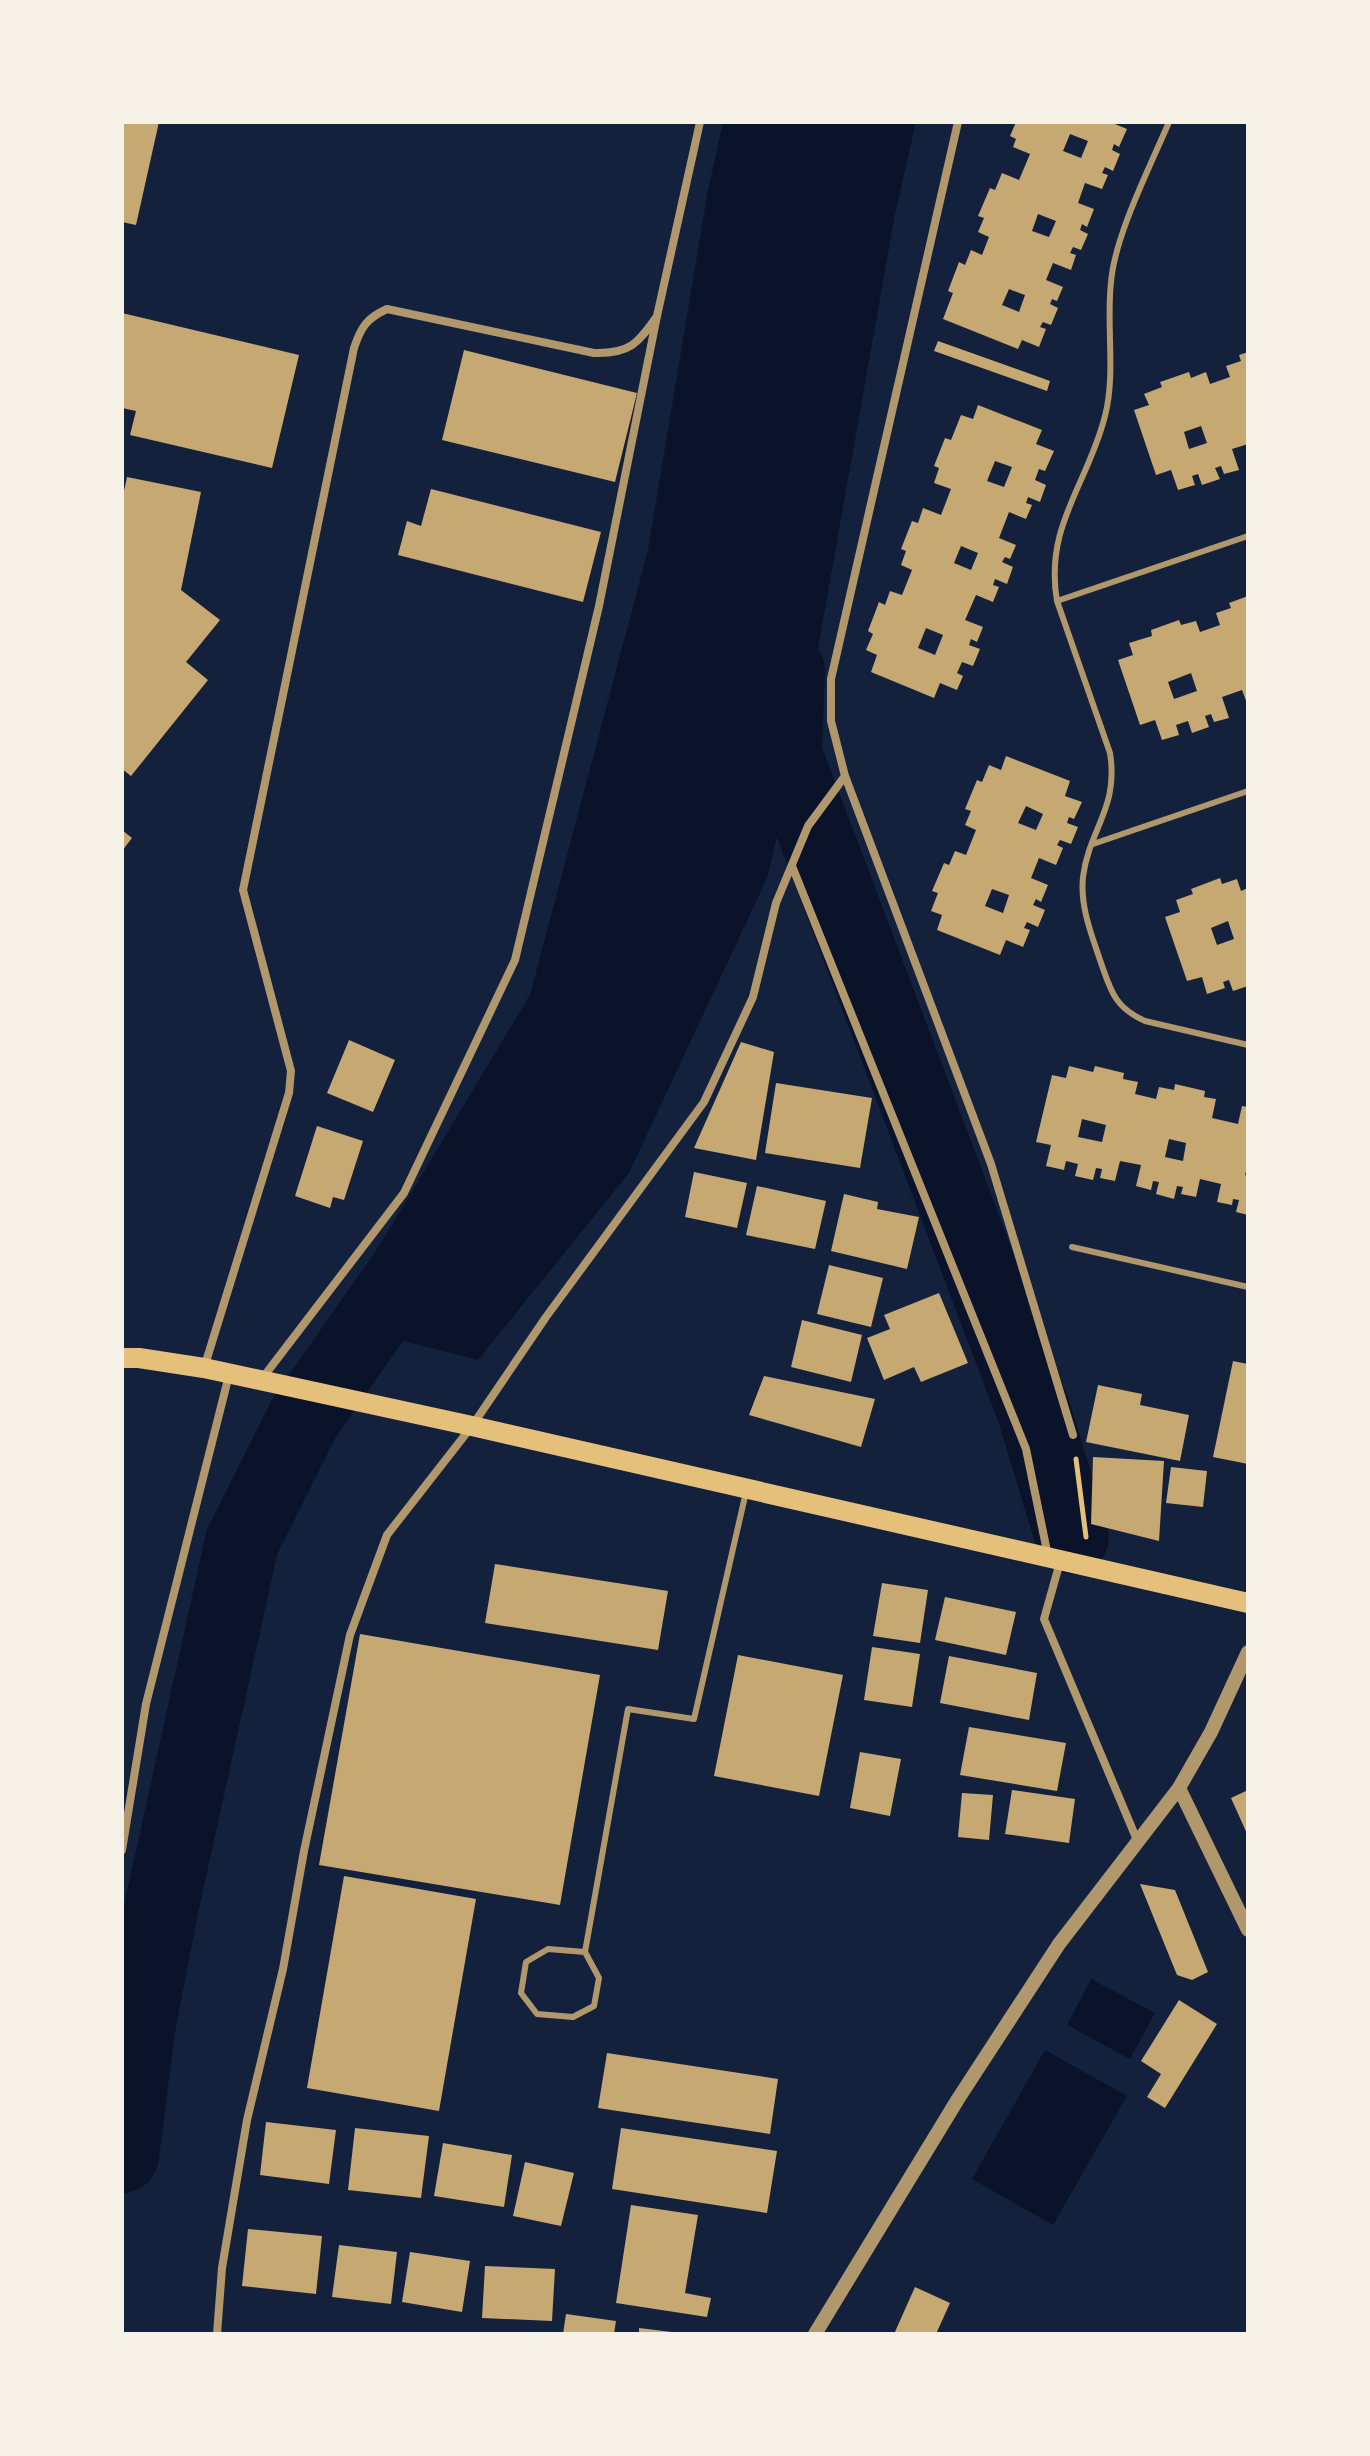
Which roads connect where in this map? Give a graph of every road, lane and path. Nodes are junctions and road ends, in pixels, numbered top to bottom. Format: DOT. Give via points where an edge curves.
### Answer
graph roads {
  1 [pos="700,122"];
  2 [pos="958,122"];
  3 [pos="1169,122"];
  4 [pos="657,316"];
  5 [pos="1248,536"];
  6 [pos="1057,601"];
  7 [pos="845,776"];
  8 [pos="1248,791"];
  9 [pos="1093,844"];
  10 [pos="792,866"];
  11 [pos="1248,1045"];
  12 [pos="1072,1247"];
  13 [pos="1248,1287"];
  14 [pos="122,1358"];
  15 [pos="204,1368"];
  16 [pos="230,1373"];
  17 [pos="261,1380"];
  18 [pos="472,1426"];
  19 [pos="1073,1435"];
  20 [pos="747,1488"];
  21 [pos="1054,1558"];
  22 [pos="1090,1567"];
  23 [pos="1248,1603"];
  24 [pos="1248,1652"];
  25 [pos="1179,1788"];
  26 [pos="1137,1840"];
  27 [pos="122,1850"];
  28 [pos="1248,1930"];
  29 [pos="585,1952"];
  30 [pos="217,2334"];
  31 [pos="815,2334"];
  1 -- 4 [label="street"];
  2 -- 7 [label="street" via="831,679 829,707"];
  3 -- 6 [label="lane" via="1115,257 1108,403 1054,554"];
  4 -- 15 [label="street" via="642,338 625,351 610,354 387,309 361,326 243,890 291,1071 289,1093"];
  4 -- 17 [label="street" via="599,606 515,960 404,1193"];
  5 -- 6 [label="lane"];
  6 -- 9 [label="lane" via="1113,771 1109,806"];
  7 -- 10 [label="street" via="808,826"];
  7 -- 19 [label="street" via="991,1164"];
  8 -- 9 [label="lane"];
  9 -- 11 [label="lane" via="1083,877 1086,920 1116,1002 1145,1021"];
  10 -- 18 [label="street" via="776,903 753,997 704,1102"];
  10 -- 21 [label="street" via="1026,1449"];
  12 -- 13 [label="lane"];
  14 -- 15 [label="main road"];
  15 -- 16 [label="main road"];
  16 -- 17 [label="main road"];
  16 -- 27 [label="street" via="146,1704"];
  17 -- 18 [label="main road"];
  18 -- 20 [label="main road"];
  18 -- 30 [label="street" via="387,1535 350,1635 247,2120 222,2268"];
  19 -- 22 [label="path"];
  20 -- 21 [label="main road"];
  20 -- 29 [label="lane" via="694,1719 628,1709"];
  21 -- 22 [label="main road"];
  21 -- 26 [label="street" via="1044,1619"];
  22 -- 23 [label="main road"];
  24 -- 25 [label="street"];
  25 -- 26 [label="street"];
  25 -- 28 [label="street"];
  26 -- 31 [label="street" via="1050,1957"];
  29 -- 29 [label="lane" via="599,1978 594,2006 573,2017 537,2014 521,1993 526,1962 548,1949"];
}
